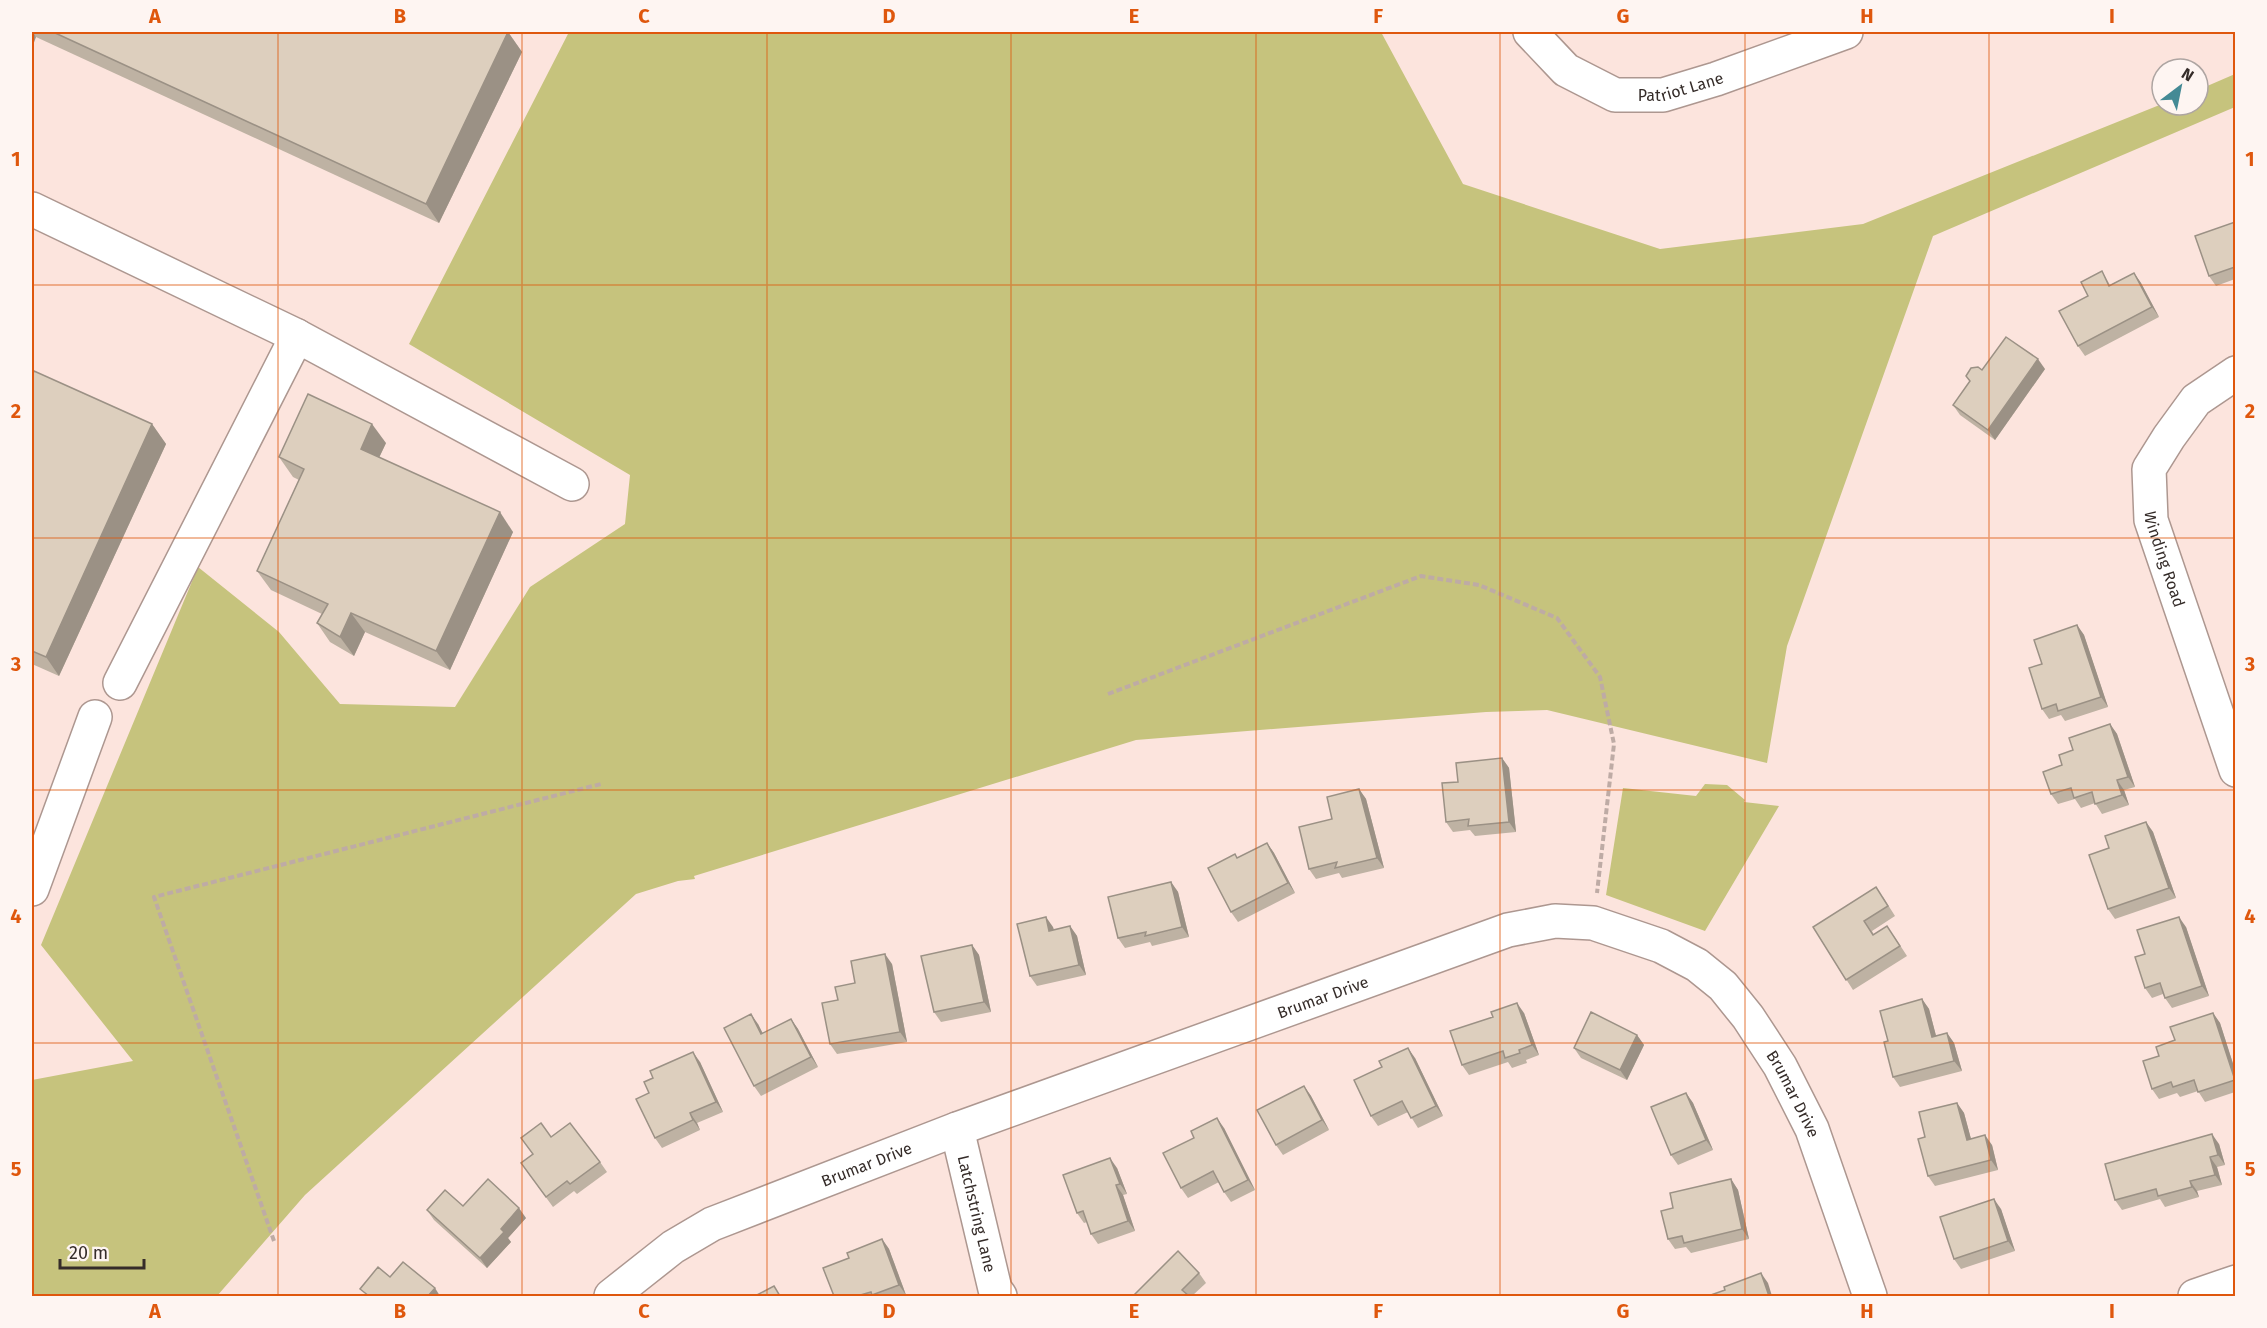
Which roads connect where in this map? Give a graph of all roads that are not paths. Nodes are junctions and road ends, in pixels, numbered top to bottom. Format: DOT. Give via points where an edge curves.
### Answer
graph roads {
  1 [pos="1530,32"];
  2 [pos="1846,32"];
  3 [pos="32,209"];
  4 [pos="297,336"];
  5 [pos="2235,373"];
  6 [pos="572,484"];
  7 [pos="120,683"];
  8 [pos="95,717"];
  9 [pos="2235,770"];
  10 [pos="32,889"];
  11 [pos="957,1129"];
  12 [pos="2235,1282"];
  13 [pos="611,1296"];
  14 [pos="1000,1296"];
  15 [pos="1870,1296"];
  16 [pos="2195,1296"];
  1 -- 2 [label="street, Patriot Lane" via="1566,70 1615,95 1663,95"];
  3 -- 4 [label="street"];
  4 -- 6 [label="street"];
  4 -- 7 [label="street"];
  5 -- 9 [label="street, Winding Road" via="2196,400 2149,469 2151,520"];
  8 -- 10 [label="street"];
  11 -- 13 [label="street, Brumar Drive" via="712,1224 673,1247"];
  11 -- 14 [label="street, Latchstring Lane" via="995,1289"];
  11 -- 15 [label="street, Brumar Drive" via="1508,930 1555,921 1593,923 1660,946 1697,965 1723,986 1749,1017 1812,1129"];
  12 -- 16 [label="street"];
}
